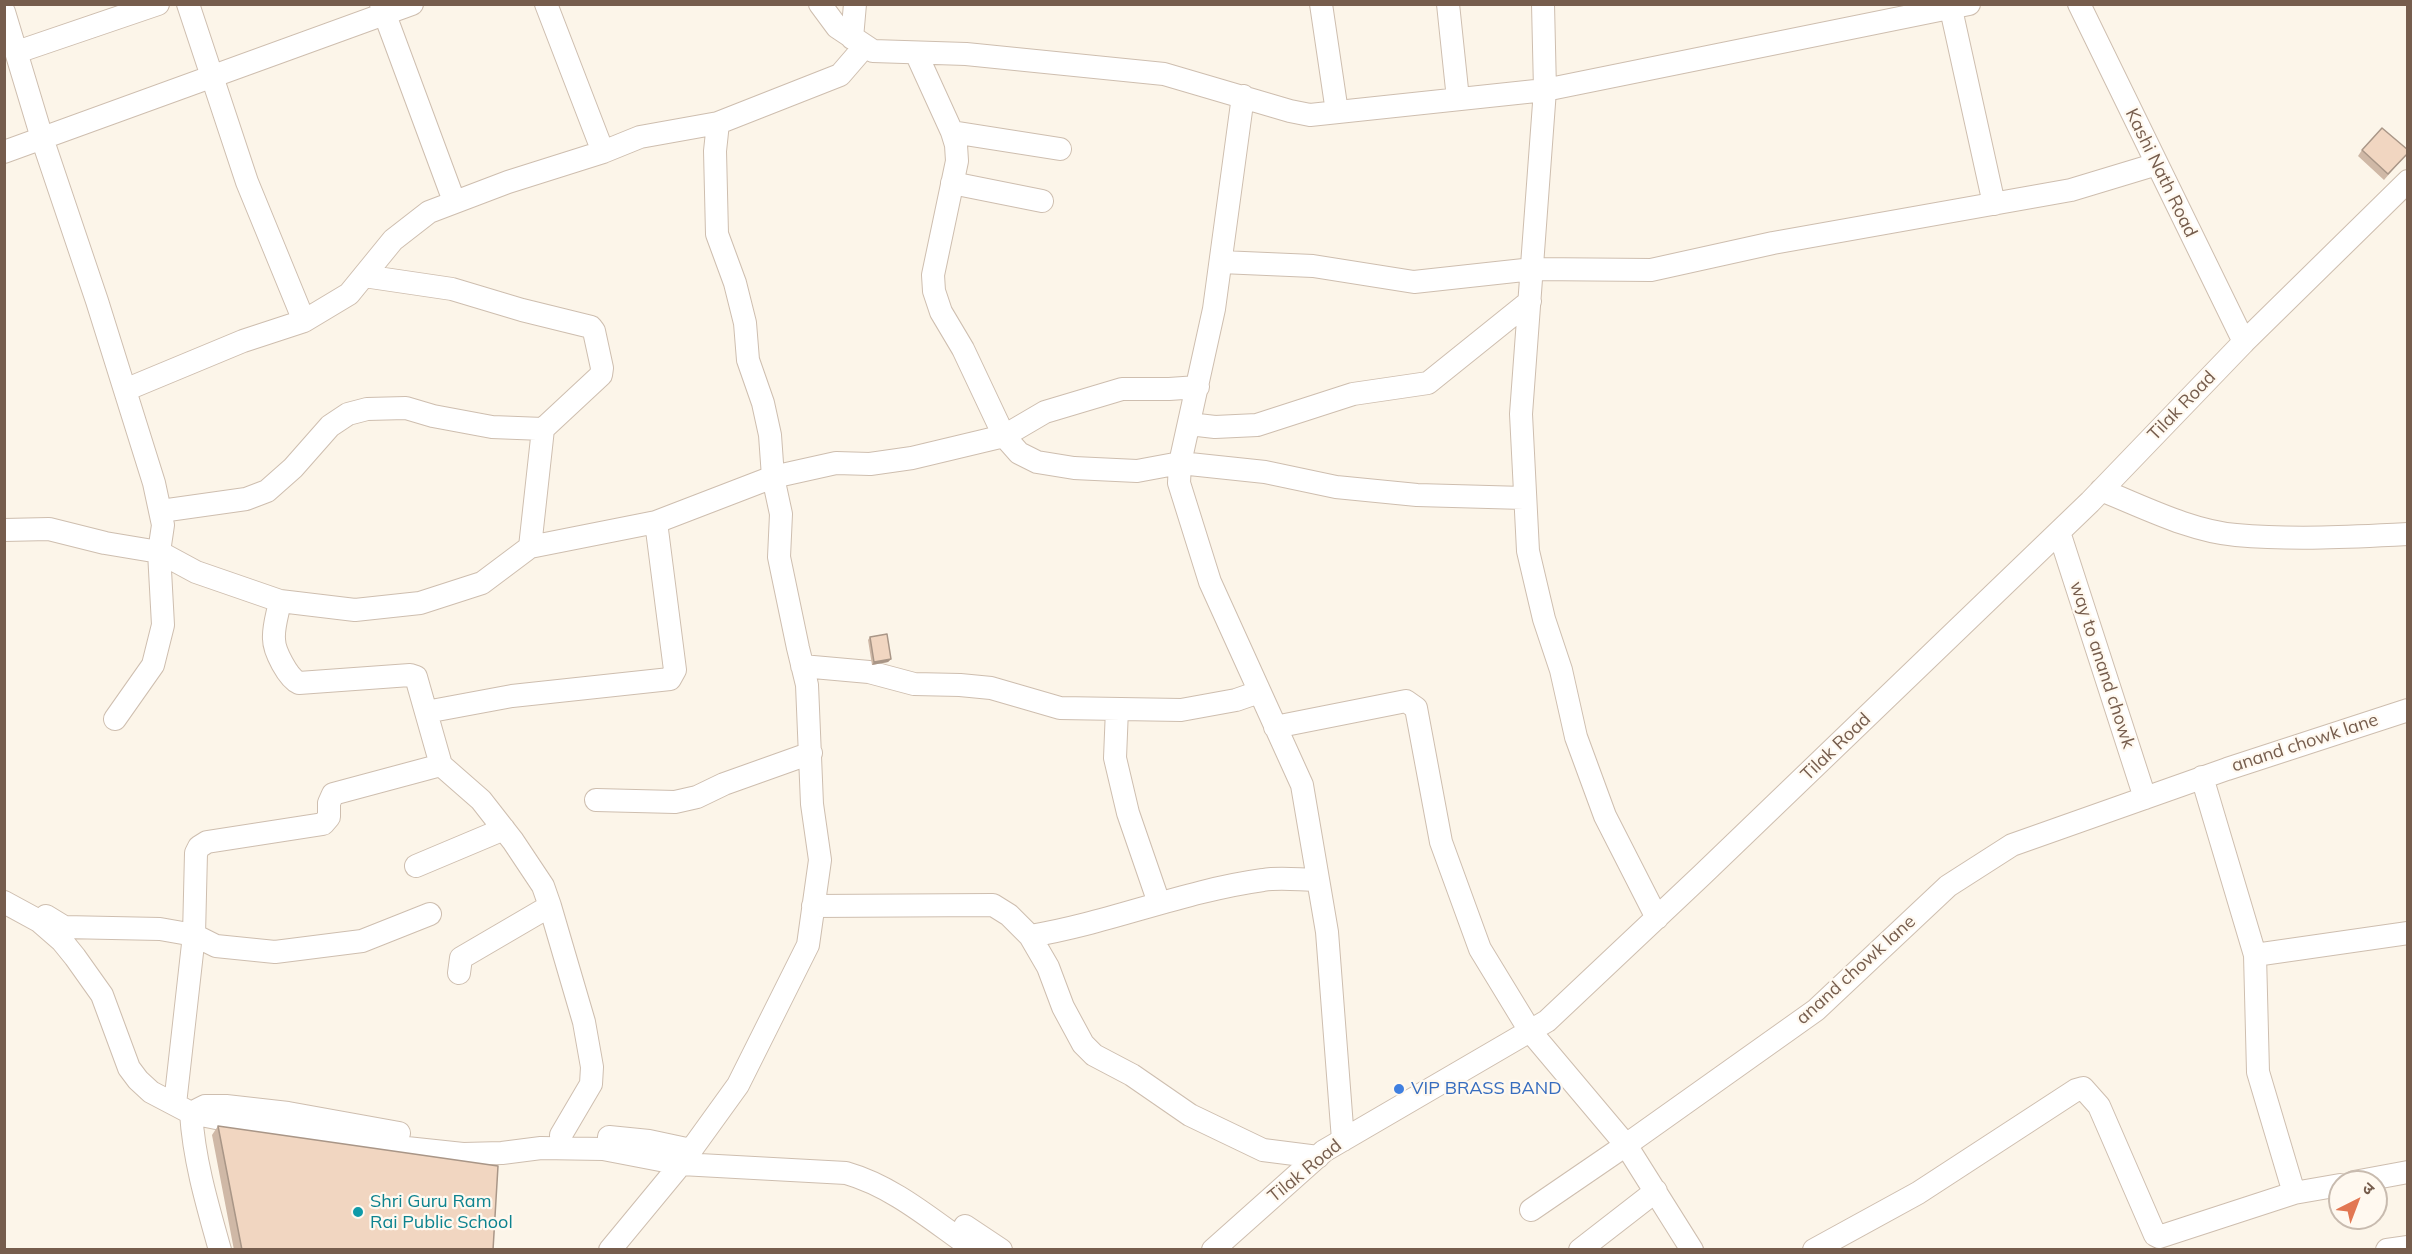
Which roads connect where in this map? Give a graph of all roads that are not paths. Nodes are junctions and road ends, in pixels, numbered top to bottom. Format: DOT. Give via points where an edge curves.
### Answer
graph roads {
  1 [pos="158,4"];
  2 [pos="188,4"];
  3 [pos="412,4"];
  4 [pos="546,4"];
  5 [pos="820,4"];
  6 [pos="855,4"];
  7 [pos="1321,4"];
  8 [pos="1448,4"];
  9 [pos="1543,4"];
  10 [pos="2079,4"];
  11 [pos="1960,7"];
  12 [pos="382,9"];
  13 [pos="4,12"];
  14 [pos="858,42"];
  15 [pos="17,52"];
  16 [pos="916,53"];
  17 [pos="212,77"];
  18 [pos="1545,90"];
  19 [pos="1243,96"];
  20 [pos="1458,99"];
  21 [pos="1337,112"];
  22 [pos="718,123"];
  23 [pos="952,132"];
  24 [pos="42,138"];
  25 [pos="1060,149"];
  26 [pos="4,152"];
  27 [pos="603,152"];
  28 [pos="2157,164"];
  29 [pos="2408,181"];
  30 [pos="952,183"];
  31 [pos="454,201"];
  32 [pos="1042,201"];
  33 [pos="1994,204"];
  34 [pos="1221,262"];
  35 [pos="1533,269"];
  36 [pos="364,276"];
  37 [pos="1530,301"];
  38 [pos="304,321"];
  39 [pos="2244,342"];
  40 [pos="1198,387"];
  41 [pos="125,390"];
  42 [pos="1189,424"];
  43 [pos="543,429"];
  44 [pos="1004,436"];
  45 [pos="1180,463"];
  46 [pos="773,477"];
  47 [pos="2101,490"];
  48 [pos="1524,498"];
  49 [pos="161,511"];
  50 [pos="656,522"];
  51 [pos="4,530"];
  52 [pos="2059,532"];
  53 [pos="2408,534"];
  54 [pos="530,547"];
  55 [pos="159,552"];
  56 [pos="280,601"];
  57 [pos="802,666"];
  58 [pos="1259,692"];
  59 [pos="1117,709"];
  60 [pos="2408,710"];
  61 [pos="426,712"];
  62 [pos="114,719"];
  63 [pos="1275,727"];
  64 [pos="812,753"];
  65 [pos="441,765"];
  66 [pos="2202,777"];
  67 [pos="2145,798"];
  68 [pos="596,800"];
  69 [pos="504,829"];
  70 [pos="416,866"];
  71 [pos="1318,880"];
  72 [pos="4,890"];
  73 [pos="4,902"];
  74 [pos="1159,903"];
  75 [pos="550,906"];
  76 [pos="813,906"];
  77 [pos="430,914"];
  78 [pos="1657,918"];
  79 [pos="2408,933"];
  80 [pos="194,935"];
  81 [pos="1030,936"];
  82 [pos="2254,955"];
  83 [pos="459,973"];
  84 [pos="1530,1031"];
  85 [pos="183,1109"];
  86 [pos="561,1135"];
  87 [pos="1343,1140"];
  88 [pos="1626,1145"];
  89 [pos="686,1157"];
  90 [pos="1318,1157"];
  91 [pos="2408,1172"];
  92 [pos="846,1173"];
  93 [pos="2388,1176"];
  94 [pos="2328,1187"];
  95 [pos="1656,1191"];
  96 [pos="2294,1193"];
  97 [pos="1531,1210"];
  98 [pos="2408,1247"];
  99 [pos="220,1250"];
  100 [pos="610,1250"];
  101 [pos="975,1250"];
  102 [pos="1001,1250"];
  103 [pos="1213,1250"];
  104 [pos="1580,1250"];
  105 [pos="1692,1250"];
  106 [pos="1814,1250"];
  107 [pos="2387,1250"];
  1 -- 15 [label="street"];
  2 -- 17 [label="street"];
  3 -- 12 [label="street"];
  4 -- 27 [label="street"];
  5 -- 14 [label="street" via="837,27"];
  6 -- 14 [label="street"];
  7 -- 21 [label="street"];
  8 -- 20 [label="street"];
  9 -- 18 [label="street"];
  10 -- 28 [label="street, Kashi Nath Road"];
  11 -- 18 [label="street"];
  11 -- 33 [label="street"];
  12 -- 17 [label="street"];
  12 -- 31 [label="street"];
  13 -- 15 [label="street"];
  14 -- 16 [label="street" via="873,51"];
  14 -- 22 [label="street" via="840,75"];
  15 -- 24 [label="street"];
  16 -- 19 [label="street" via="966,54 1164,74"];
  16 -- 23 [label="street"];
  17 -- 24 [label="street"];
  17 -- 38 [label="street" via="247,182"];
  18 -- 20 [label="street"];
  18 -- 35 [label="street"];
  19 -- 21 [label="street" via="1310,115"];
  19 -- 34 [label="street"];
  20 -- 21 [label="street"];
  22 -- 27 [label="street" via="640,137"];
  22 -- 46 [label="street" via="717,234 745,323 748,360 770,435"];
  23 -- 25 [label="street"];
  23 -- 30 [label="street" via="957,161"];
  24 -- 26 [label="street"];
  24 -- 41 [label="street"];
  27 -- 31 [label="street"];
  28 -- 33 [label="street" via="2071,190"];
  28 -- 39 [label="street, Kashi Nath Road"];
  29 -- 39 [label="street, Tilak Road"];
  30 -- 32 [label="street"];
  30 -- 44 [label="street" via="933,275 934,291"];
  31 -- 36 [label="street" via="429,212 393,240"];
  33 -- 35 [label="street" via="1773,243 1651,270"];
  34 -- 35 [label="street" via="1313,266 1414,282"];
  34 -- 40 [label="street"];
  35 -- 37 [label="street"];
  36 -- 38 [label="street" via="349,294"];
  36 -- 43 [label="street" via="452,289 591,327 601,375"];
  37 -- 42 [label="street" via="1428,384 1353,394 1257,425"];
  37 -- 48 [label="street" via="1521,414"];
  38 -- 41 [label="street" via="243,341"];
  39 -- 47 [label="street, Tilak Road"];
  40 -- 42 [label="street"];
  40 -- 44 [label="street" via="1122,389 1045,412"];
  41 -- 49 [label="street"];
  42 -- 45 [label="street"];
  43 -- 49 [label="street" via="492,427 406,408 367,409 348,414 330,426 293,468 267,490 246,499"];
  43 -- 54 [label="street"];
  44 -- 45 [label="street" via="1019,453 1037,462 1074,468 1137,471"];
  44 -- 46 [label="street" via="912,458 870,464 836,463"];
  45 -- 48 [label="street" via="1265,472 1336,487 1417,495"];
  45 -- 58 [label="street" via="1179,483 1210,582"];
  46 -- 50 [label="street"];
  46 -- 57 [label="street" via="781,514 779,557"];
  47 -- 52 [label="street, Tilak Road"];
  47 -- 53 [label="street" via="2185,523 2235,535"];
  48 -- 78 [label="street" via="1528,551 1576,737 1605,816"];
  49 -- 55 [label="street"];
  50 -- 54 [label="street"];
  50 -- 61 [label="street" via="674,676 512,696"];
  51 -- 55 [label="street" via="49,529"];
  52 -- 67 [label="street, way to anand chowk"];
  52 -- 78 [label="street, Tilak Road"];
  54 -- 56 [label="street" via="482,583 420,603 355,609"];
  55 -- 56 [label="street" via="196,572"];
  55 -- 62 [label="street" via="163,625 153,665"];
  56 -- 61 [label="street" via="274,643 294,681 410,675 418,681"];
  57 -- 59 [label="street" via="869,672 914,684 991,688 1060,708"];
  57 -- 64 [label="street"];
  58 -- 59 [label="street" via="1181,710"];
  58 -- 63 [label="street"];
  59 -- 74 [label="street" via="1114,758"];
  60 -- 66 [label="street, anand chowk lane"];
  61 -- 65 [label="street"];
  63 -- 71 [label="street" via="1302,785"];
  63 -- 84 [label="street" via="1406,701 1416,708 1441,842 1480,950"];
  64 -- 68 [label="street" via="675,802"];
  64 -- 76 [label="street" via="812,804 819,860"];
  65 -- 69 [label="street" via="481,800"];
  65 -- 80 [label="street" via="333,794 328,803 329,817 323,824 207,842 199,847"];
  66 -- 67 [label="street, anand chowk lane"];
  66 -- 82 [label="street"];
  67 -- 88 [label="street, anand chowk lane" via="2012,845 1948,886 1816,1010"];
  69 -- 70 [label="street"];
  69 -- 75 [label="street" via="543,886"];
  71 -- 74 [label="street" via="1264,879"];
  71 -- 87 [label="street" via="1327,932"];
  72 -- 80 [label="street" via="64,927 160,929"];
  73 -- 85 [label="street" via="39,921 62,941 102,995 129,1068 151,1092"];
  74 -- 81 [label="street" via="1072,929"];
  75 -- 83 [label="street" via="461,958"];
  75 -- 86 [label="street" via="584,1022 592,1067 591,1084"];
  76 -- 81 [label="street" via="993,905"];
  76 -- 89 [label="street" via="808,945 781,1002 738,1085"];
  77 -- 80 [label="street" via="362,941 275,952 216,946"];
  78 -- 84 [label="street, Tilak Road" via="1547,1021"];
  79 -- 82 [label="street"];
  80 -- 85 [label="street"];
  81 -- 90 [label="street" via="1083,1044 1094,1054 1190,1115 1263,1150"];
  82 -- 96 [label="street" via="2258,1072"];
  84 -- 87 [label="street, Tilak Road"];
  84 -- 88 [label="street"];
  85 -- 86 [label="street" via="236,1107 288,1113 447,1140"];
  85 -- 89 [label="street" via="322,1139 463,1154 581,1148"];
  85 -- 99 [label="street"];
  86 -- 89 [label="street" via="627,1138"];
  87 -- 90 [label="street, Tilak Road"];
  88 -- 95 [label="street"];
  88 -- 97 [label="street, anand chowk lane"];
  89 -- 92 [label="street"];
  89 -- 100 [label="street"];
  90 -- 103 [label="street, Tilak Road"];
  91 -- 93 [label="street"];
  92 -- 101 [label="street" via="895,1193"];
  92 -- 102 [label="street" via="874,1174 890,1181"];
  94 -- 96 [label="street"];
  95 -- 104 [label="street"];
  95 -- 105 [label="street"];
  96 -- 106 [label="street" via="2159,1237 2099,1106 2083,1088 1918,1193"];
  98 -- 107 [label="street"];
}
